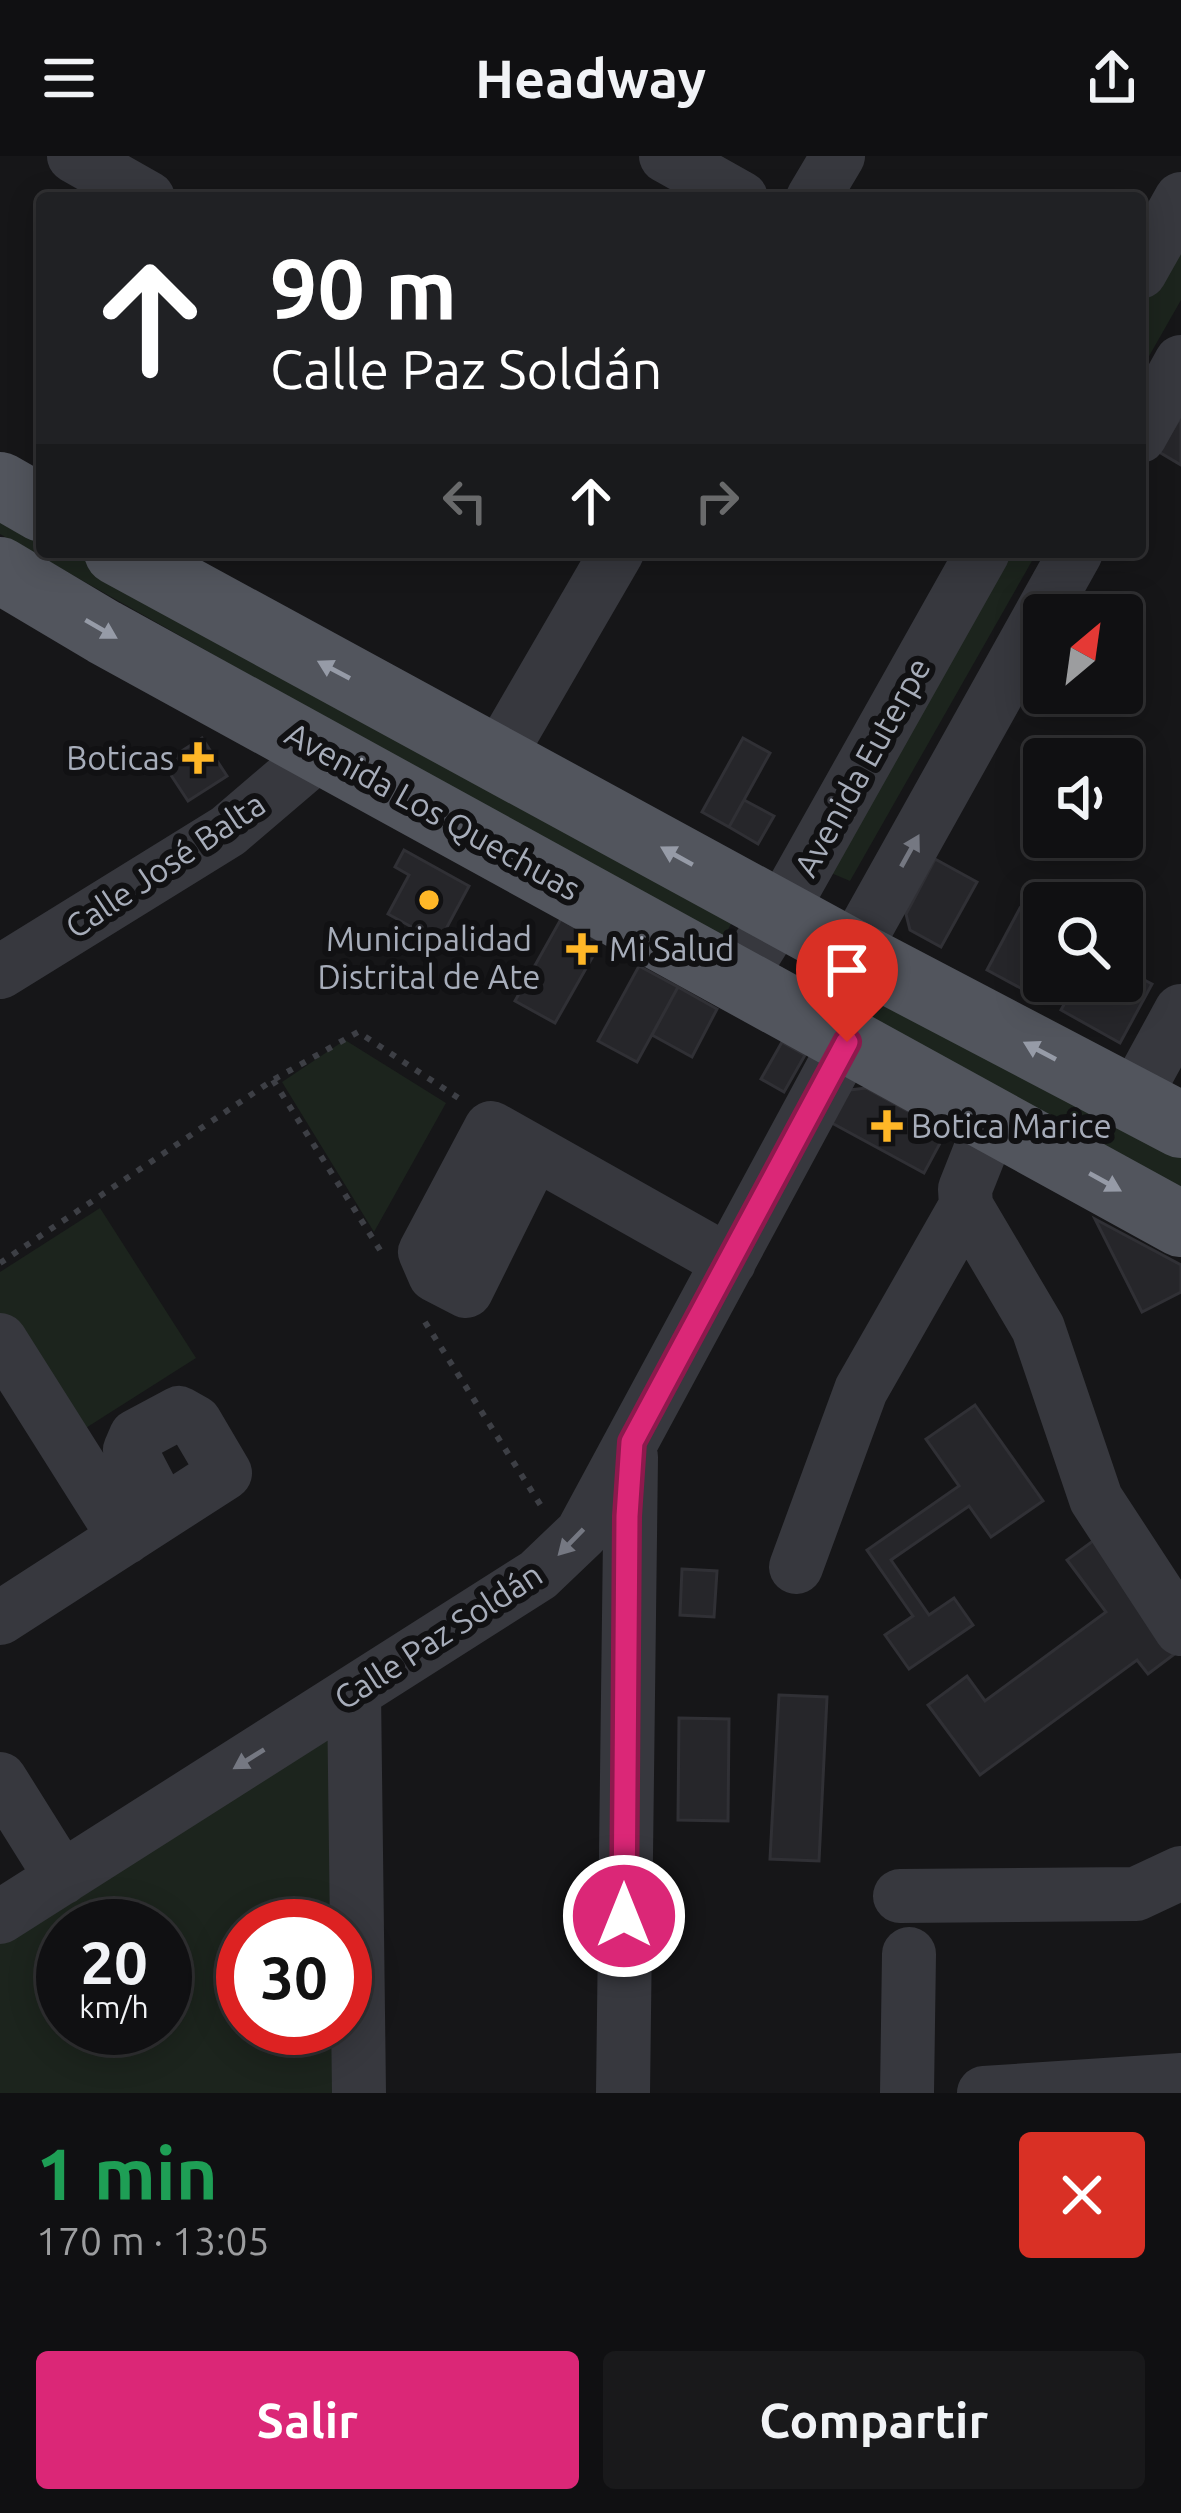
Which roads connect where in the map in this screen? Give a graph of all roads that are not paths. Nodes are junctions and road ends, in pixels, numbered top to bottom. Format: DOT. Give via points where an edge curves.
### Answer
graph roads {
  1 [pos="74,156"];
  2 [pos="666,156"];
  3 [pos="838,156"];
  4 [pos="137,192"];
  5 [pos="730,192"];
  6 [pos="817,192"];
  7 [pos="1181,199"];
  8 [pos="1146,261"];
  9 [pos="1181,362"];
  10 [pos="1146,425"];
  11 [pos="0,485"];
  12 [pos="36,506"];
  13 [pos="128,558"];
  14 [pos="614,558"];
  15 [pos="979,558"];
  16 [pos="1073,558"];
  17 [pos="0,570"];
  18 [pos="324,749"];
  19 [pos="498,757"];
  20 [pos="780,913"];
  21 [pos="853,953"];
  22 [pos="0,972"];
  23 [pos="737,981"];
  24 [pos="1181,1011"];
  25 [pos="830,1032"];
  26 [pos="1157,1112"];
  27 [pos="992,1121"];
  28 [pos="513,1141"];
  29 [pos="967,1206"];
  30 [pos="1181,1224"];
  31 [pos="729,1262"];
  32 [pos="0,1340"];
  33 [pos="632,1442"];
  34 [pos="144,1526"];
  35 [pos="796,1567"];
  36 [pos="0,1618"];
  37 [pos="1181,1629"];
  38 [pos="354,1692"];
  39 [pos="0,1778"];
  40 [pos="1181,1873"];
  41 [pos="62,1878"];
  42 [pos="900,1896"];
  43 [pos="0,1917"];
  44 [pos="909,1954"];
  45 [pos="1181,2080"];
  46 [pos="358,2093"];
  47 [pos="622,2093"];
  48 [pos="907,2093"];
  49 [pos="984,2093"];
  1 -- 4 [label="street"];
  2 -- 5 [label="street"];
  3 -- 6 [label="street"];
  7 -- 8 [label="street"];
  9 -- 10 [label="street"];
  11 -- 12 [label="main road"];
  19 -- 13 [label="main road, one-way"];
  14 -- 19 [label="street"];
  15 -- 20 [label="street, Avenida Euterpe"];
  21 -- 16 [label="street, one-way"];
  17 -- 18 [label="main road, Avenida Los Quechuas, one-way"];
  18 -- 22 [label="street, Calle José Balta" via="228,831"];
  18 -- 23 [label="main road, Avenida Los Quechuas"];
  20 -- 19 [label="main road, one-way"];
  20 -- 21 [label="main road"];
  20 -- 23 [label="street, Avenida Euterpe"];
  21 -- 25 [label="street"];
  26 -- 21 [label="main road, one-way"];
  23 -- 25 [label="main road, Avenida Los Quechuas"];
  24 -- 26 [label="street"];
  25 -- 27 [label="main road, Avenida Los Quechuas"];
  25 -- 31 [label="street, Calle Paz Soldán"];
  27 -- 29 [label="street" via="965,1189"];
  27 -- 30 [label="main road, Avenida Los Quechuas, one-way"];
  28 -- 31 [label="street"];
  29 -- 35 [label="street" via="860,1390"];
  29 -- 37 [label="street" via="1038,1328 1096,1498"];
  31 -- 33 [label="street, Calle Paz Soldán"];
  32 -- 34 [label="street"];
  33 -- 38 [label="street, Calle Paz Soldán, one-way" via="582,1533 538,1575"];
  33 -- 47 [label="street"];
  34 -- 34 [label="street" via="225,1473 195,1422 179,1413 136,1436 130,1450"];
  34 -- 36 [label="street"];
  38 -- 41 [label="street, Calle Paz Soldán, one-way"];
  38 -- 46 [label="street"];
  39 -- 41 [label="street"];
  40 -- 42 [label="street" via="1136,1894"];
  41 -- 43 [label="street, Calle Paz Soldán"];
  44 -- 48 [label="street"];
  45 -- 49 [label="street"];
}
